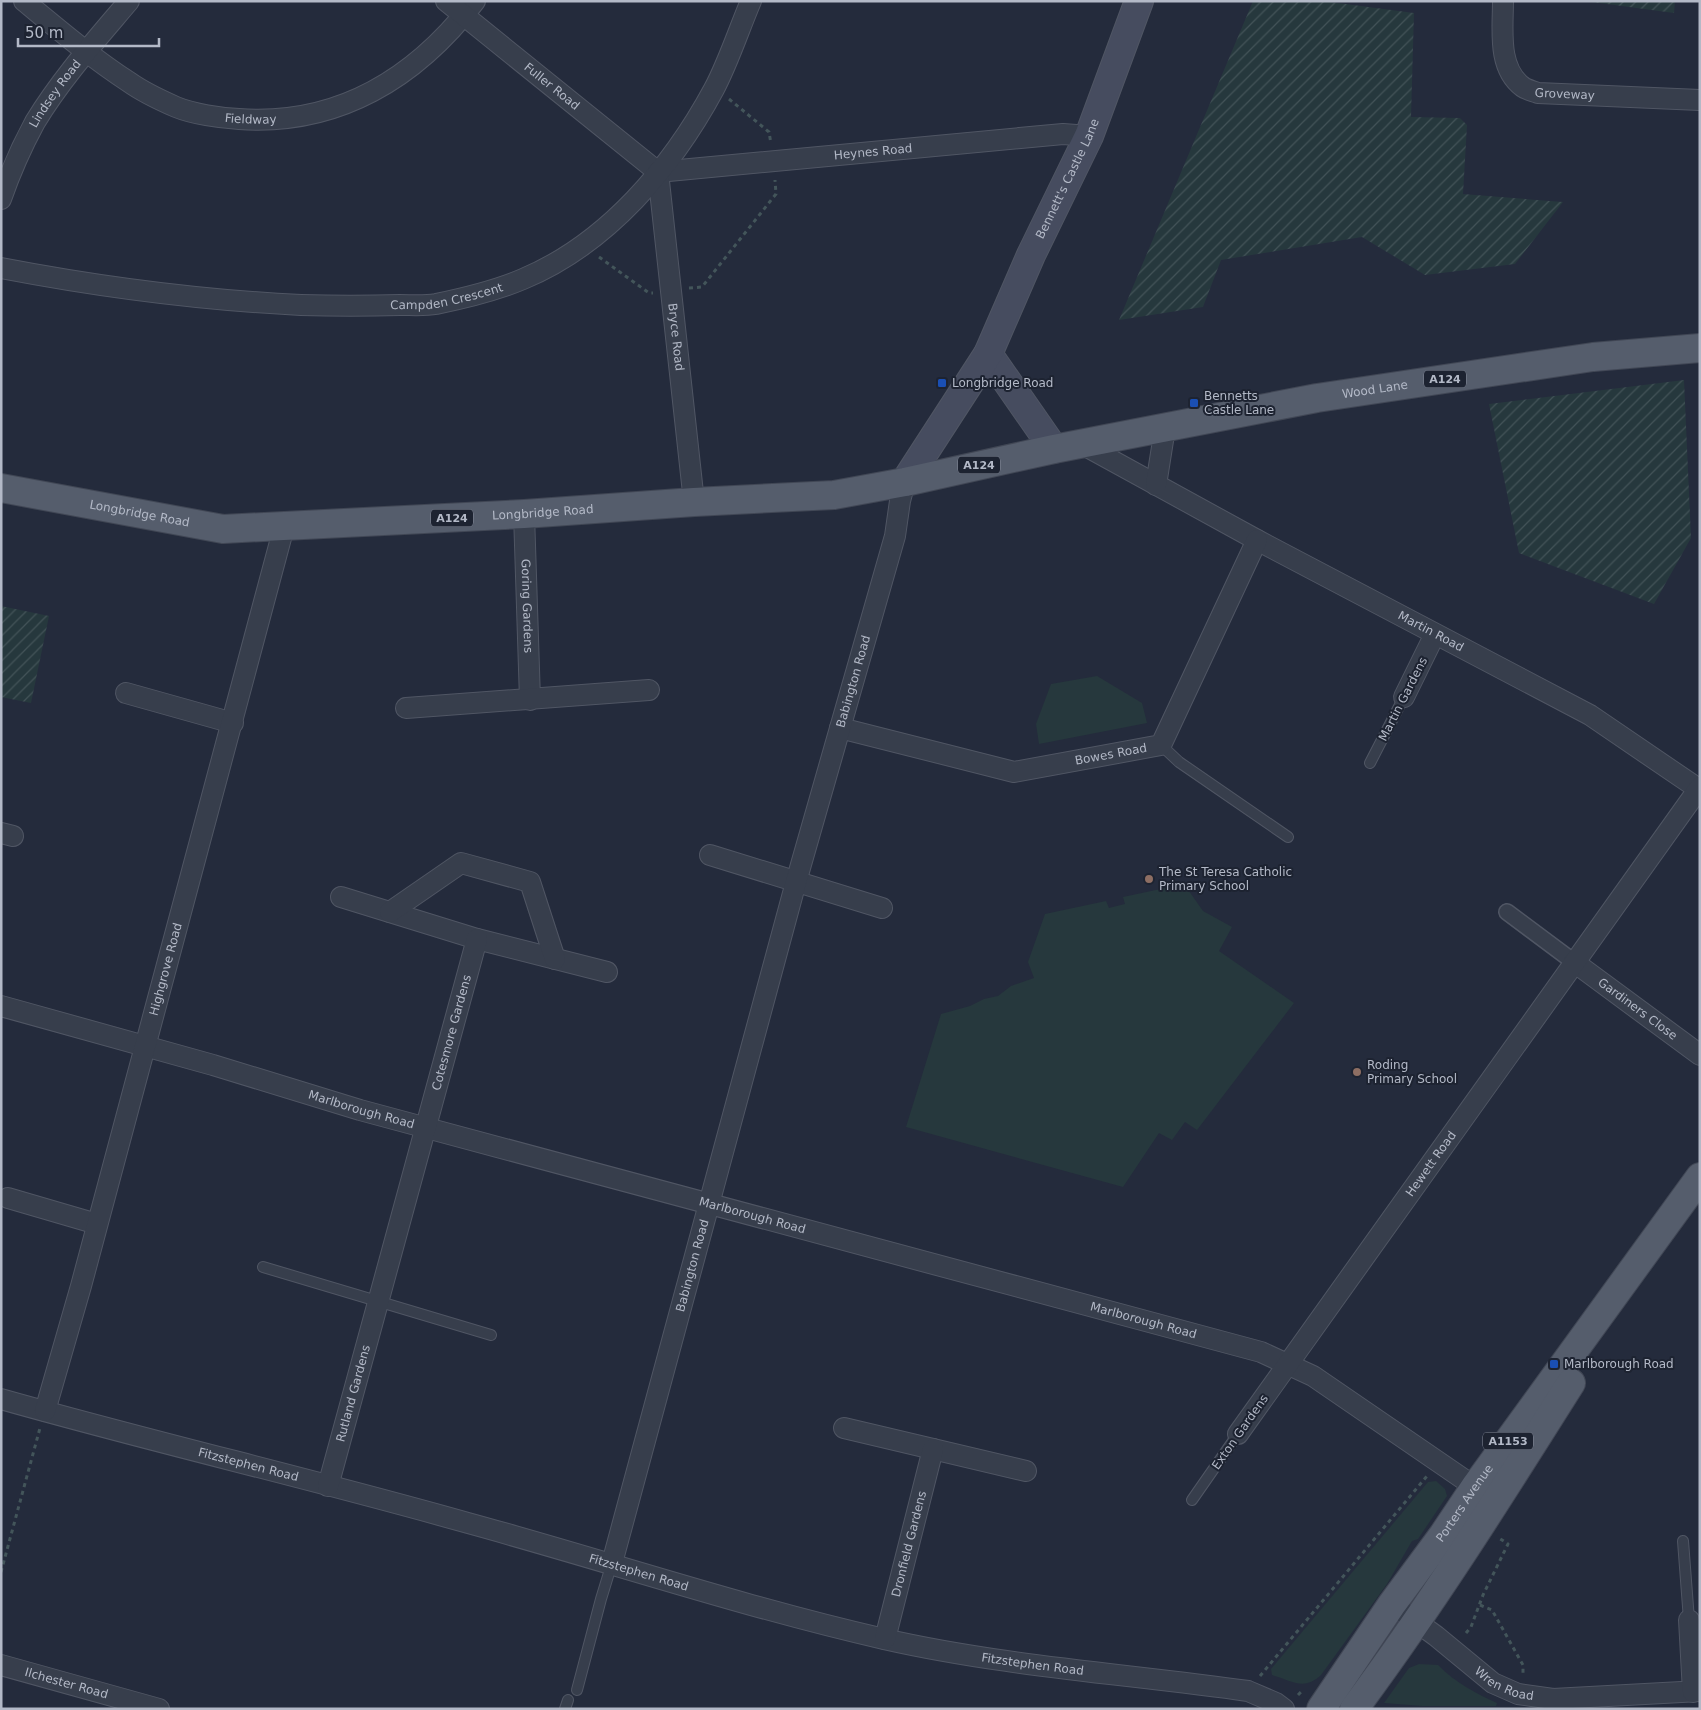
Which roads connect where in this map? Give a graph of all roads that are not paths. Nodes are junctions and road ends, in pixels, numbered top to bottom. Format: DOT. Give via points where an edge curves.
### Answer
graph roads {
  1 [pos="24,1"];
  2 [pos="129,1"];
  3 [pos="446,1"];
  4 [pos="750,1"];
  5 [pos="1139,1"];
  6 [pos="1503,1"];
  7 [pos="469,8"];
  8 [pos="87,51"];
  9 [pos="1700,100"];
  10 [pos="1089,136"];
  11 [pos="658,172"];
  12 [pos="1,199"];
  13 [pos="1,268"];
  14 [pos="1700,348"];
  15 [pos="988,354"];
  16 [pos="1165,428"];
  17 [pos="1082,444"];
  18 [pos="1054,449"];
  19 [pos="905,482"];
  20 [pos="1156,485"];
  21 [pos="1,488"];
  22 [pos="694,502"];
  23 [pos="524,514"];
  24 [pos="284,527"];
  25 [pos="1257,540"];
  26 [pos="1435,634"];
  27 [pos="650,690"];
  28 [pos="126,693"];
  29 [pos="1404,697"];
  30 [pos="530,700"];
  31 [pos="406,708"];
  32 [pos="233,723"];
  33 [pos="840,728"];
  34 [pos="1161,745"];
  35 [pos="1370,763"];
  36 [pos="1699,789"];
  37 [pos="1288,837"];
  38 [pos="710,854"];
  39 [pos="796,882"];
  40 [pos="341,897"];
  41 [pos="882,908"];
  42 [pos="390,912"];
  43 [pos="1507,912"];
  44 [pos="478,939"];
  45 [pos="555,959"];
  46 [pos="1574,962"];
  47 [pos="607,972"];
  48 [pos="1,1006"];
  49 [pos="144,1046"];
  50 [pos="1700,1055"];
  51 [pos="425,1127"];
  52 [pos="1700,1177"];
  53 [pos="8,1198"];
  54 [pos="1700,1202"];
  55 [pos="710,1203"];
  56 [pos="97,1224"];
  57 [pos="263,1267"];
  58 [pos="378,1301"];
  59 [pos="491,1334"];
  60 [pos="1288,1363"];
  61 [pos="1,1399"];
  62 [pos="45,1411"];
  63 [pos="844,1428"];
  64 [pos="1238,1434"];
  65 [pos="933,1449"];
  66 [pos="1026,1471"];
  67 [pos="328,1486"];
  68 [pos="1475,1487"];
  69 [pos="1192,1500"];
  70 [pos="1683,1541"];
  71 [pos="612,1564"];
  72 [pos="1392,1604"];
  73 [pos="1689,1620"];
  74 [pos="1417,1622"];
  75 [pos="885,1640"];
  76 [pos="1,1665"];
  77 [pos="577,1690"];
  78 [pos="1696,1692"];
  79 [pos="1302,1700"];
  80 [pos="159,1709"];
  81 [pos="1354,1709"];
  1 -- 8 [label="street, Fieldway"];
  2 -- 8 [label="street, Lindsey Road"];
  3 -- 7 [label="street, Fuller Road"];
  4 -- 11 [label="street, Campden Crescent" via="715,87 682,142"];
  5 -- 10 [label="main road, Bennett's Castle Lane"];
  6 -- 9 [label="street, Groveway" via="1506,63 1512,77 1524,88 1538,93"];
  7 -- 8 [label="street, Fieldway" via="428,53 400,76 363,97 315,113 262,121 222,118 178,108 130,83"];
  7 -- 11 [label="street, Fuller Road"];
  8 -- 12 [label="street, Lindsey Road" via="35,123"];
  10 -- 11 [label="street, Heynes Road" via="1063,134"];
  10 -- 15 [label="main road, Bennett's Castle Lane"];
  11 -- 13 [label="street, Campden Crescent" via="639,196 565,258 483,294 434,304 353,307 254,303 120,289"];
  11 -- 22 [label="street, Bryce Road"];
  14 -- 16 [label="main road, Wood Lane / A124" via="1593,357 1317,398"];
  15 -- 18 [label="main road"];
  15 -- 19 [label="main road, Bennett's Castle Lane"];
  16 -- 17 [label="main road, Wood Lane / A124"];
  16 -- 20 [label="street"];
  17 -- 18 [label="main road, Wood Lane / A124"];
  17 -- 20 [label="street, Martin Road"];
  18 -- 19 [label="main road, Longbridge Road / A124"];
  19 -- 22 [label="main road, Longbridge Road / A124" via="834,495"];
  19 -- 33 [label="street, Babington Road" via="895,536"];
  20 -- 25 [label="street, Martin Road"];
  21 -- 24 [label="main road, Longbridge Road / A124" via="223,529"];
  22 -- 23 [label="main road, Longbridge Road / A124"];
  23 -- 24 [label="main road, Longbridge Road / A124"];
  23 -- 30 [label="street, Goring Gardens"];
  24 -- 32 [label="street, Highgrove Road"];
  25 -- 26 [label="street, Martin Road"];
  25 -- 34 [label="street, Bowes Road"];
  26 -- 29 [label="street, Martin Gardens"];
  26 -- 36 [label="street, Martin Road" via="1590,715"];
  27 -- 30 [label="street"];
  28 -- 32 [label="street"];
  29 -- 35 [label="lane, Martin Gardens"];
  30 -- 31 [label="street"];
  32 -- 49 [label="street, Highgrove Road"];
  33 -- 34 [label="street, Bowes Road" via="1014,772"];
  33 -- 39 [label="street, Babington Road"];
  34 -- 37 [label="lane" via="1179,762"];
  36 -- 46 [label="street, Hewett Road"];
  38 -- 39 [label="street"];
  39 -- 41 [label="street"];
  39 -- 55 [label="street, Babington Road"];
  40 -- 42 [label="street"];
  42 -- 44 [label="street"];
  42 -- 45 [label="street" via="460,863 530,882"];
  43 -- 46 [label="street"];
  44 -- 45 [label="street"];
  44 -- 51 [label="street, Cotesmore Gardens"];
  45 -- 47 [label="street"];
  46 -- 50 [label="street, Gardiners Close"];
  46 -- 60 [label="street, Hewett Road"];
  48 -- 49 [label="street, Marlborough Road"];
  49 -- 51 [label="street, Marlborough Road"];
  49 -- 56 [label="street, Highgrove Road"];
  51 -- 55 [label="street, Marlborough Road"];
  51 -- 58 [label="street, Rutland Gardens"];
  52 -- 68 [label="main road, Porters Avenue / A1153"];
  53 -- 56 [label="street"];
  54 -- 74 [label="main road, Porters Avenue / A1153" via="1573,1380"];
  55 -- 60 [label="street, Marlborough Road" via="1261,1352"];
  55 -- 71 [label="street, Babington Road"];
  56 -- 62 [label="street, Highgrove Road"];
  57 -- 58 [label="lane"];
  58 -- 59 [label="lane"];
  58 -- 67 [label="street, Rutland Gardens"];
  60 -- 64 [label="street, Exton Gardens"];
  60 -- 68 [label="street, Marlborough Road" via="1321,1381"];
  61 -- 62 [label="street, Fitzstephen Road"];
  62 -- 67 [label="street, Fitzstephen Road"];
  63 -- 65 [label="street"];
  64 -- 69 [label="lane, Exton Gardens"];
  65 -- 66 [label="street"];
  65 -- 75 [label="street, Dronfield Gardens"];
  67 -- 71 [label="street, Fitzstephen Road"];
  68 -- 72 [label="main road, Porters Avenue / A1153"];
  70 -- 73 [label="lane"];
  71 -- 75 [label="street, Fitzstephen Road" via="743,1604"];
  71 -- 77 [label="lane"];
  72 -- 74 [label="street, Wren Road"];
  72 -- 79 [label="main road, Porters Avenue / A1153"];
  73 -- 78 [label="street"];
  74 -- 78 [label="street, Wren Road" via="1492,1683 1518,1694 1552,1699"];
  74 -- 81 [label="main road, Porters Avenue / A1153"];
  75 -- 79 [label="street, Fitzstephen Road" via="982,1658 1248,1692 1276,1703"];
  76 -- 80 [label="street, Ilchester Road"];
}
